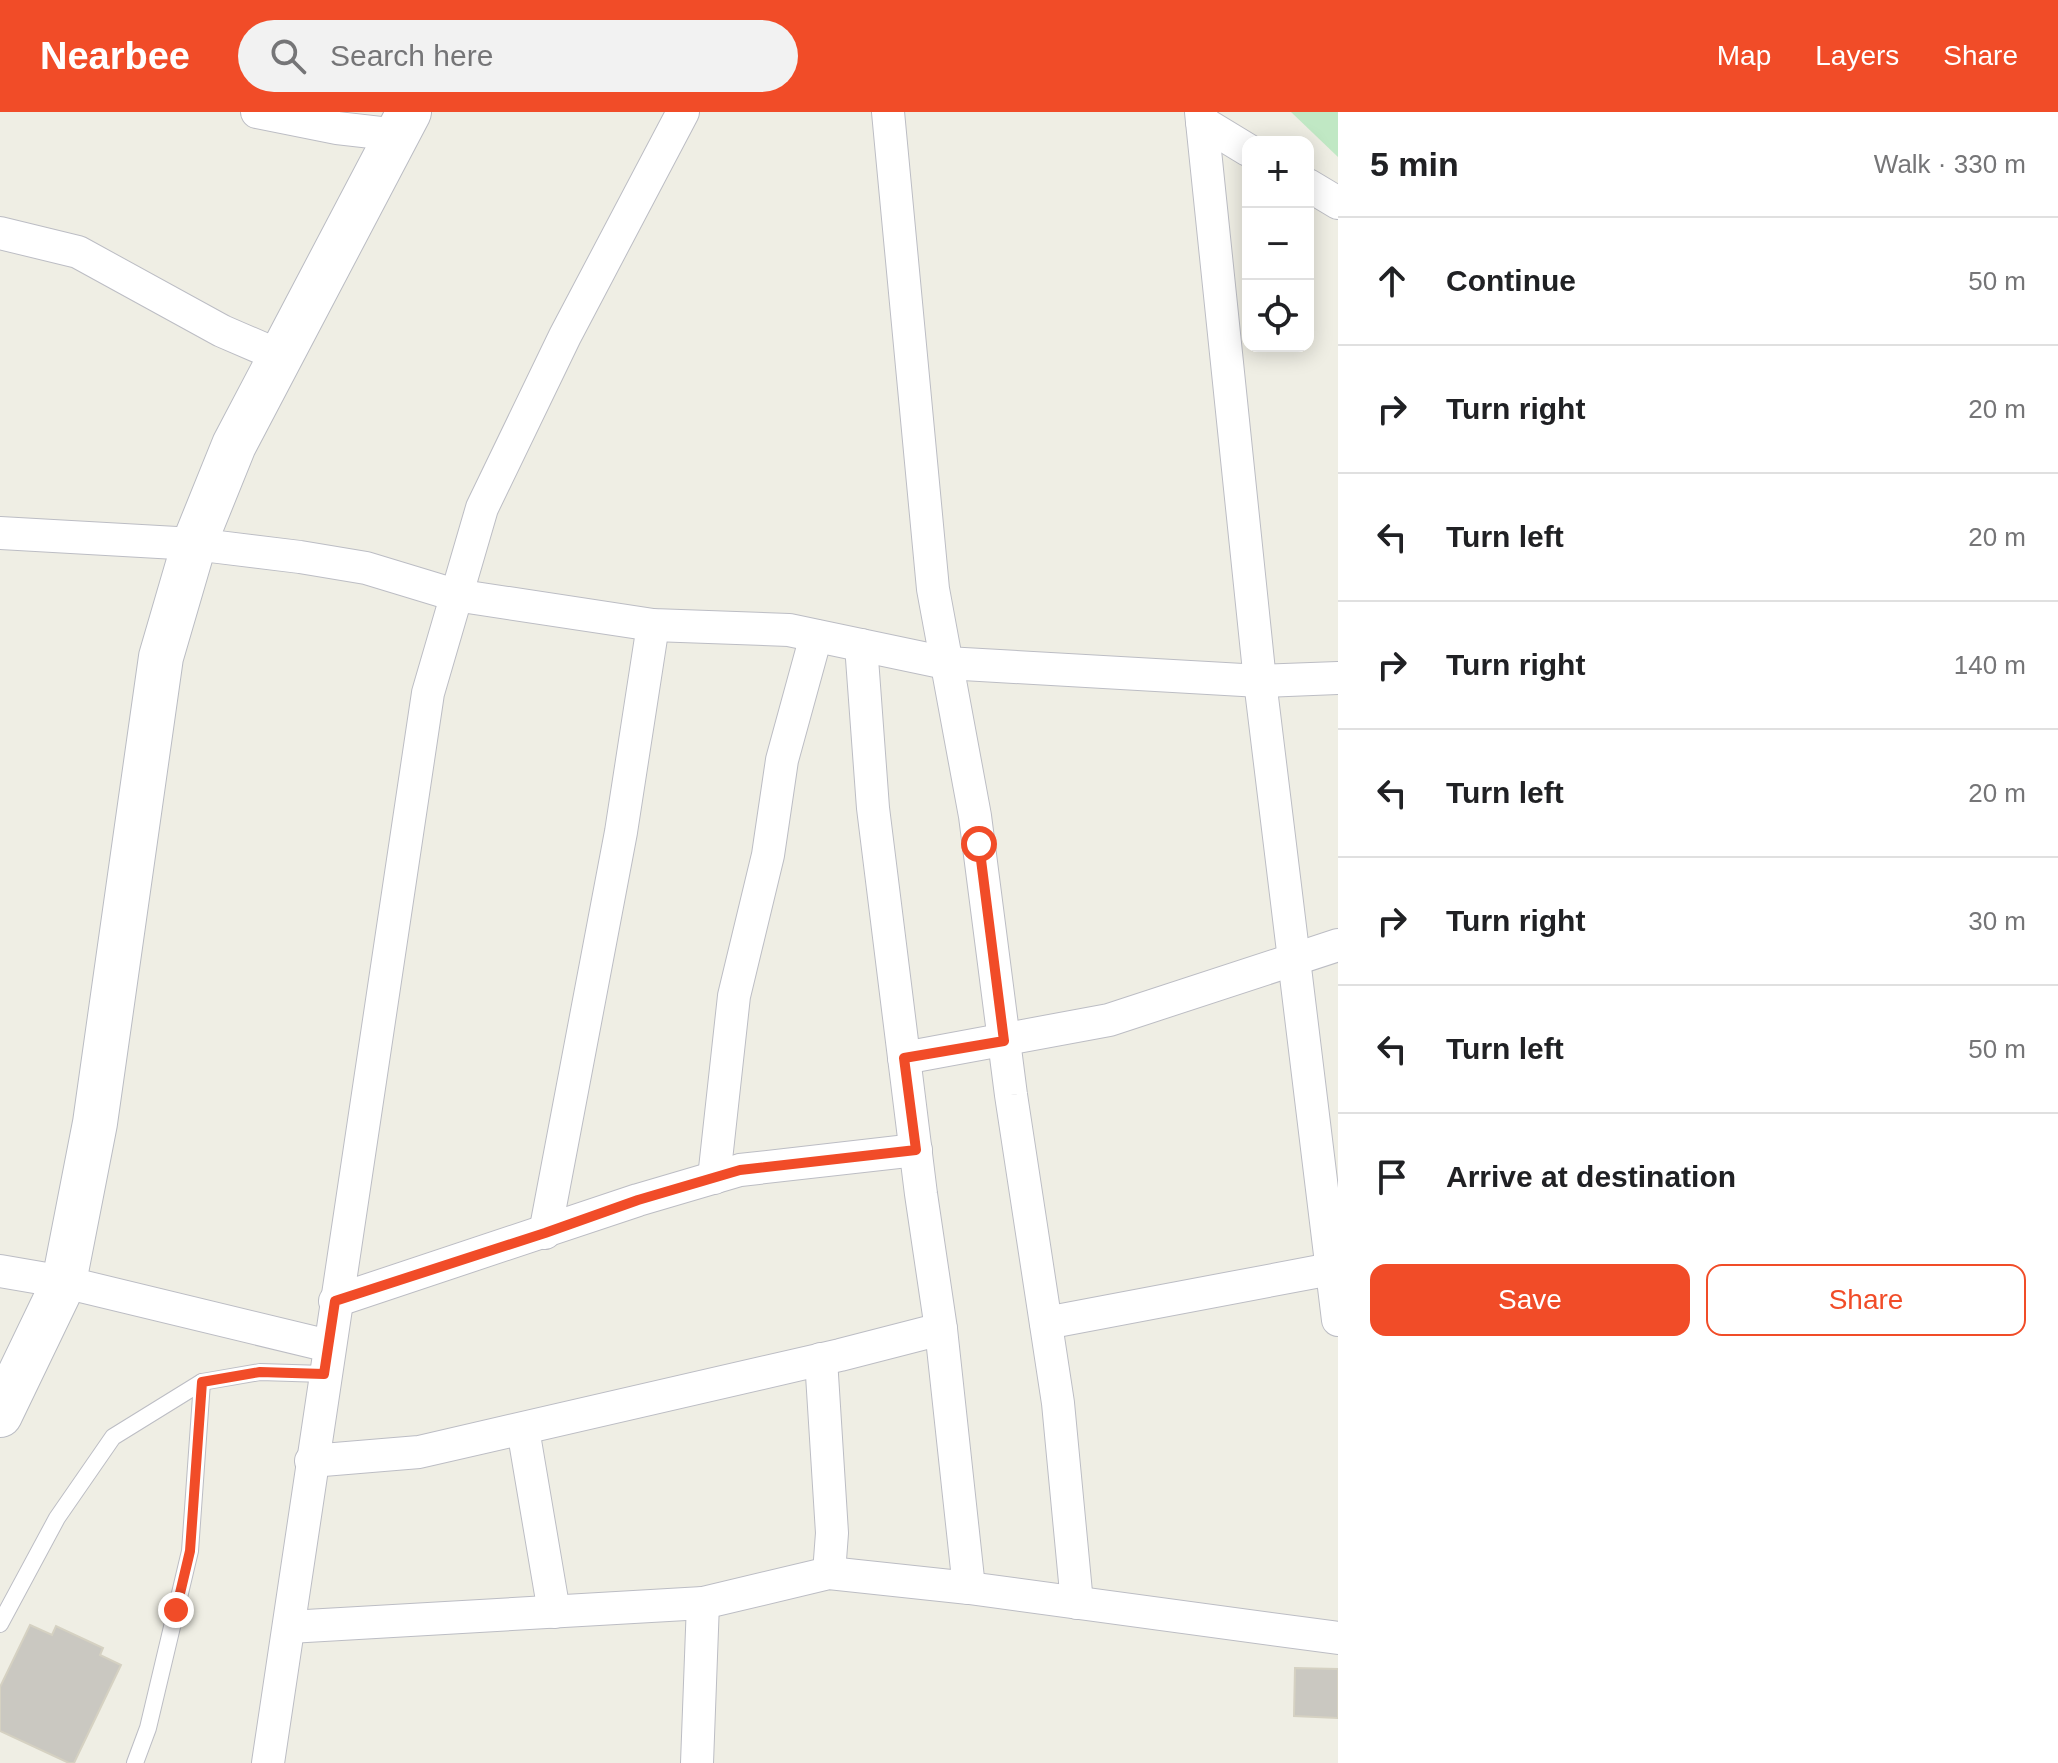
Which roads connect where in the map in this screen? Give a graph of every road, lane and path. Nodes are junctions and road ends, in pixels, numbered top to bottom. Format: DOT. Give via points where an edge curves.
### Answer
graph roads {
  1 [pos="257,112"];
  2 [pos="683,112"];
  3 [pos="888,112"];
  4 [pos="1201,117"];
  5 [pos="404,124"];
  6 [pos="1242,146"];
  7 [pos="1314,189"];
  8 [pos="1338,203"];
  9 [pos="0,233"];
  10 [pos="280,356"];
  11 [pos="0,533"];
  12 [pos="194,544"];
  13 [pos="455,595"];
  14 [pos="653,625"];
  15 [pos="816,636"];
  16 [pos="861,645"];
  17 [pos="946,663"];
  18 [pos="1338,678"];
  19 [pos="1260,681"];
  20 [pos="1338,945"];
  21 [pos="1293,960"];
  22 [pos="1004,1041"];
  23 [pos="904,1058"];
  24 [pos="916,1150"];
  25 [pos="714,1178"];
  26 [pos="545,1233"];
  27 [pos="1331,1269"];
  28 [pos="0,1271"];
  29 [pos="64,1282"];
  30 [pos="335,1301"];
  31 [pos="1338,1320"];
  32 [pos="1046,1323"];
  33 [pos="941,1329"];
  34 [pos="821,1359"];
  35 [pos="326,1360"];
  36 [pos="202,1382"];
  37 [pos="0,1415"];
  38 [pos="523,1429"];
  39 [pos="311,1461"];
  40 [pos="829,1573"];
  41 [pos="969,1588"];
  42 [pos="703,1603"];
  43 [pos="1077,1603"];
  44 [pos="554,1612"];
  45 [pos="0,1624"];
  46 [pos="289,1627"];
  47 [pos="1338,1638"];
  48 [pos="135,1763"];
  49 [pos="268,1763"];
  50 [pos="697,1763"];
  1 -- 5 [label="street" via="337,128"];
  2 -- 13 [label="street" via="489,493"];
  3 -- 17 [label="street" via="933,589"];
  4 -- 6 [label="street"];
  4 -- 19 [label="street"];
  5 -- 10 [label="street"];
  7 -- 8 [label="street"];
  9 -- 10 [label="street" via="78,252 222,331"];
  10 -- 12 [label="street" via="234,445"];
  11 -- 12 [label="street"];
  12 -- 13 [label="street" via="366,568"];
  12 -- 29 [label="street" via="161,657 95,1123"];
  13 -- 14 [label="street"];
  13 -- 30 [label="street" via="428,693"];
  14 -- 15 [label="street" via="789,630"];
  14 -- 26 [label="street" via="621,832"];
  15 -- 16 [label="street"];
  15 -- 25 [label="street" via="782,760 768,855 734,996"];
  16 -- 17 [label="street"];
  16 -- 23 [label="street" via="873,808"];
  17 -- 19 [label="street"];
  17 -- 22 [label="street" via="975,816"];
  18 -- 19 [label="street"];
  19 -- 21 [label="street"];
  20 -- 21 [label="street"];
  21 -- 22 [label="street" via="1109,1020"];
  21 -- 27 [label="street"];
  22 -- 23 [label="street"];
  22 -- 32 [label="street"];
  23 -- 24 [label="street"];
  24 -- 25 [label="street" via="740,1170"];
  24 -- 33 [label="street"];
  25 -- 26 [label="street"];
  26 -- 30 [label="street"];
  27 -- 31 [label="street"];
  27 -- 32 [label="street"];
  28 -- 29 [label="street"];
  29 -- 35 [label="street"];
  29 -- 37 [label="street"];
  30 -- 35 [label="street"];
  32 -- 43 [label="street"];
  33 -- 34 [label="street"];
  33 -- 41 [label="street"];
  34 -- 38 [label="street"];
  34 -- 40 [label="street" via="832,1533"];
  35 -- 36 [label="lane"];
  35 -- 39 [label="street"];
  36 -- 45 [label="lane" via="113,1437 57,1518"];
  36 -- 48 [label="lane" via="190,1551"];
  38 -- 39 [label="street" via="419,1452"];
  38 -- 44 [label="street"];
  39 -- 46 [label="street"];
  40 -- 41 [label="street"];
  40 -- 42 [label="street"];
  41 -- 43 [label="street"];
  42 -- 44 [label="street"];
  42 -- 50 [label="street"];
  43 -- 47 [label="street"];
  44 -- 46 [label="street"];
  46 -- 49 [label="street"];
}
